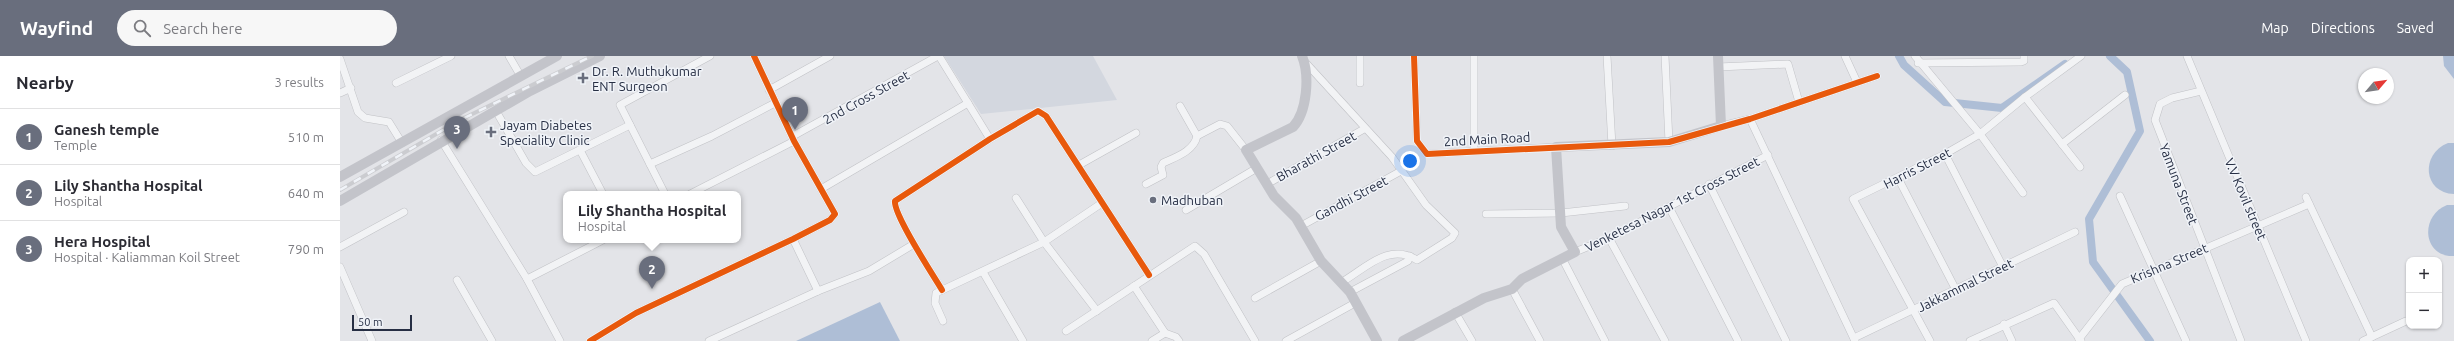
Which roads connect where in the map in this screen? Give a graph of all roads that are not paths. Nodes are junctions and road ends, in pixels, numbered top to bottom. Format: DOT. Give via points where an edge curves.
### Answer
graph roads {
  1 [pos="451,56"];
  2 [pos="509,56"];
  3 [pos="557,56"];
  4 [pos="600,56"];
  5 [pos="710,56"];
  6 [pos="754,56"];
  7 [pos="830,56"];
  8 [pos="938,56"];
  9 [pos="1360,56"];
  10 [pos="1414,56"];
  11 [pos="1474,56"];
  12 [pos="1607,56"];
  13 [pos="1665,56"];
  14 [pos="1718,56"];
  15 [pos="1845,56"];
  16 [pos="2024,56"];
  17 [pos="2081,56"];
  18 [pos="2187,56"];
  19 [pos="340,59"];
  20 [pos="1303,59"];
  21 [pos="1916,59"];
  22 [pos="1718,67"];
  23 [pos="520,75"];
  24 [pos="1877,76"];
  25 [pos="1857,82"];
  26 [pos="396,83"];
  27 [pos="1360,83"];
  28 [pos="351,88"];
  29 [pos="769,90"];
  30 [pos="2201,91"];
  31 [pos="340,93"];
  32 [pos="2125,95"];
  33 [pos="2025,97"];
  34 [pos="1799,102"];
  35 [pos="775,103"];
  36 [pos="968,103"];
  37 [pos="1180,106"];
  38 [pos="496,111"];
  39 [pos="1750,119"];
  40 [pos="630,125"];
  41 [pos="1721,126"];
  42 [pos="1364,129"];
  43 [pos="1136,133"];
  44 [pos="1980,134"];
  45 [pos="1197,136"];
  46 [pos="793,139"];
  47 [pos="990,139"];
  48 [pos="442,140"];
  49 [pos="1669,142"];
  50 [pos="402,143"];
  51 [pos="2062,144"];
  52 [pos="1612,146"];
  53 [pos="1556,147"];
  54 [pos="580,150"];
  55 [pos="1246,150"];
  56 [pos="1474,150"];
  57 [pos="1945,154"];
  58 [pos="1768,155"];
  59 [pos="650,164"];
  60 [pos="1079,165"];
  61 [pos="2080,167"];
  62 [pos="1257,168"];
  63 [pos="1401,171"];
  64 [pos="340,177"];
  65 [pos="1898,178"];
  66 [pos="1146,184"];
  67 [pos="1266,184"];
  68 [pos="1709,184"];
  69 [pos="821,189"];
  70 [pos="601,191"];
  71 [pos="664,191"];
  72 [pos="696,191"];
  73 [pos="2023,193"];
  74 [pos="2120,196"];
  75 [pos="2306,197"];
  76 [pos="1016,198"];
  77 [pos="340,201"];
  78 [pos="1102,203"];
  79 [pos="2309,204"];
  80 [pos="1625,206"];
  81 [pos="1669,207"];
  82 [pos="1186,210"];
  83 [pos="404,212"];
  84 [pos="1561,213"];
  85 [pos="1486,214"];
  86 [pos="1301,226"];
  87 [pos="2258,226"];
  88 [pos="2075,232"];
  89 [pos="1609,238"];
  90 [pos="793,239"];
  91 [pos="1044,242"];
  92 [pos="597,243"];
  93 [pos="914,244"];
  94 [pos="340,247"];
  95 [pos="2203,248"];
  96 [pos="1575,252"];
  97 [pos="1410,256"];
  98 [pos="1562,258"];
  99 [pos="1320,261"];
  100 [pos="340,267"];
  101 [pos="2004,267"];
  102 [pos="2154,270"];
  103 [pos="983,272"];
  104 [pos="1150,275"];
  105 [pos="527,279"];
  106 [pos="457,280"];
  107 [pos="1342,282"];
  108 [pos="1134,286"];
  109 [pos="1512,289"];
  110 [pos="942,290"];
  111 [pos="1956,290"];
  112 [pos="818,291"];
  113 [pos="1350,292"];
  114 [pos="1255,298"];
  115 [pos="1355,303"];
  116 [pos="1913,310"];
  117 [pos="1096,311"];
  118 [pos="1455,312"];
  119 [pos="2406,321"];
  120 [pos="944,322"];
  121 [pos="2004,324"];
  122 [pos="1066,331"];
  123 [pos="1165,332"];
  124 [pos="598,334"];
  125 [pos="2372,337"];
  126 [pos="1854,340"];
  127 [pos="2080,340"];
  128 [pos="372,341"];
  129 [pos="492,341"];
  130 [pos="560,341"];
  131 [pos="590,341"];
  132 [pos="602,341"];
  133 [pos="709,341"];
  134 [pos="1023,341"];
  135 [pos="1152,341"];
  136 [pos="1179,341"];
  137 [pos="1255,341"];
  138 [pos="1286,341"];
  139 [pos="1377,341"];
  140 [pos="1404,341"];
  141 [pos="1472,341"];
  142 [pos="1540,341"];
  143 [pos="1605,341"];
  144 [pos="1665,341"];
  145 [pos="1738,341"];
  146 [pos="1786,341"];
  147 [pos="1930,341"];
  148 [pos="1970,341"];
  149 [pos="2012,341"];
  150 [pos="2186,341"];
  151 [pos="2241,341"];
  152 [pos="2306,341"];
  153 [pos="2363,341"];
  1 -- 26 [label="street"];
  2 -- 23 [label="street"];
  3 -- 23 [label="street"];
  4 -- 38 [label="street"];
  5 -- 40 [label="street" via="621,104 620,107"];
  6 -- 29 [label="street"];
  7 -- 29 [label="street"];
  8 -- 36 [label="street"];
  8 -- 46 [label="street, 2nd Cross Street"];
  9 -- 27 [label="street"];
  10 -- 56 [label="street, 2nd Main Road" via="1417,141 1427,154"];
  11 -- 56 [label="street"];
  12 -- 52 [label="street"];
  13 -- 49 [label="street"];
  14 -- 22 [label="street"];
  15 -- 25 [label="street"];
  16 -- 21 [label="street" via="2024,61 2021,62"];
  17 -- 33 [label="street, Harris Street"];
  18 -- 30 [label="street, V.V Kovil street"];
  19 -- 28 [label="street"];
  20 -- 42 [label="street"];
  20 -- 55 [label="street" via="1304,105 1298,121 1292,127"];
  21 -- 44 [label="street"];
  22 -- 34 [label="street" via="1788,64"];
  22 -- 41 [label="street"];
  23 -- 50 [label="street"];
  24 -- 25 [label="street"];
  25 -- 34 [label="street"];
  28 -- 31 [label="street"];
  28 -- 50 [label="street" via="358,112 365,118 389,122"];
  29 -- 35 [label="street"];
  30 -- 87 [label="street, V.V Kovil street"];
  30 -- 95 [label="street, Yamuna Street" via="2172,98 2160,104 2155,120"];
  32 -- 51 [label="street"];
  33 -- 44 [label="street, Harris Street"];
  33 -- 51 [label="street"];
  34 -- 39 [label="street"];
  35 -- 46 [label="street"];
  35 -- 59 [label="street" via="712,136"];
  36 -- 47 [label="street"];
  36 -- 69 [label="street"];
  37 -- 45 [label="street"];
  38 -- 48 [label="street"];
  38 -- 54 [label="street" via="531,170 540,171"];
  39 -- 41 [label="street"];
  39 -- 58 [label="street"];
  40 -- 54 [label="street"];
  40 -- 59 [label="street"];
  41 -- 49 [label="street"];
  42 -- 63 [label="street" via="1392,157"];
  42 -- 67 [label="street, Bharathi Street"];
  43 -- 60 [label="street"];
  44 -- 57 [label="street, Harris Street"];
  44 -- 73 [label="street"];
  45 -- 55 [label="street" via="1224,124"];
  45 -- 66 [label="street" via="1194,147 1162,165 1164,176"];
  46 -- 69 [label="street"];
  46 -- 72 [label="street, 2nd Cross Street"];
  47 -- 60 [label="street" via="1038,111 1046,116"];
  47 -- 93 [label="street" via="895,201 896,209"];
  48 -- 77 [label="street"];
  48 -- 105 [label="street"];
  49 -- 52 [label="street"];
  50 -- 64 [label="street"];
  51 -- 61 [label="street"];
  52 -- 53 [label="street"];
  53 -- 56 [label="street, 2nd Main Road"];
  53 -- 84 [label="street"];
  54 -- 70 [label="street"];
  55 -- 62 [label="street"];
  57 -- 65 [label="street, Harris Street"];
  57 -- 101 [label="street"];
  58 -- 68 [label="street, Venketesa Nagar 1st Cross Street"];
  58 -- 126 [label="street"];
  59 -- 71 [label="street"];
  60 -- 78 [label="street"];
  62 -- 67 [label="street"];
  62 -- 82 [label="street"];
  63 -- 86 [label="street, Gandhi Street"];
  63 -- 97 [label="street" via="1426,205 1455,234 1417,260"];
  65 -- 111 [label="street"];
  65 -- 116 [label="street, Harris Street" via="1853,199"];
  67 -- 86 [label="street"];
  68 -- 81 [label="street, Venketesa Nagar 1st Cross Street"];
  68 -- 146 [label="street"];
  69 -- 90 [label="street" via="835,214 830,220"];
  74 -- 102 [label="street"];
  75 -- 79 [label="street"];
  76 -- 91 [label="street"];
  78 -- 91 [label="street"];
  78 -- 104 [label="street"];
  79 -- 87 [label="street, Krishna Street"];
  79 -- 125 [label="street"];
  80 -- 84 [label="street"];
  81 -- 89 [label="street, Venketesa Nagar 1st Cross Street"];
  81 -- 145 [label="street"];
  83 -- 94 [label="street"];
  84 -- 85 [label="street"];
  84 -- 96 [label="street" via="1562,227"];
  86 -- 99 [label="street"];
  87 -- 95 [label="street, Krishna Street"];
  87 -- 152 [label="street, V.V Kovil street"];
  88 -- 101 [label="street, Jakkammal Street"];
  89 -- 96 [label="street, Venketesa Nagar 1st Cross Street"];
  89 -- 144 [label="street"];
  90 -- 112 [label="street"];
  90 -- 124 [label="street" via="636,313"];
  91 -- 103 [label="street"];
  91 -- 117 [label="street"];
  92 -- 105 [label="street"];
  93 -- 110 [label="street"];
  93 -- 112 [label="street" via="869,271"];
  95 -- 102 [label="street, Krishna Street"];
  95 -- 151 [label="street, Yamuna Street"];
  96 -- 98 [label="street"];
  97 -- 107 [label="street" via="1395,252 1388,254"];
  97 -- 113 [label="street" via="1408,261"];
  98 -- 109 [label="street" via="1522,279"];
  98 -- 143 [label="street"];
  99 -- 107 [label="street"];
  99 -- 114 [label="street"];
  100 -- 128 [label="street"];
  101 -- 111 [label="street, Jakkammal Street"];
  102 -- 127 [label="street, Krishna Street" via="2122,284"];
  102 -- 150 [label="street"];
  103 -- 110 [label="street" via="957,281"];
  103 -- 134 [label="street"];
  104 -- 108 [label="street"];
  104 -- 137 [label="street" via="1195,246 1201,250"];
  105 -- 130 [label="street"];
  106 -- 129 [label="street"];
  107 -- 113 [label="street"];
  108 -- 117 [label="street"];
  108 -- 123 [label="street"];
  109 -- 118 [label="street" via="1484,298"];
  109 -- 142 [label="street"];
  110 -- 120 [label="street" via="936,293 934,299"];
  111 -- 116 [label="street, Jakkammal Street"];
  112 -- 133 [label="street"];
  113 -- 115 [label="street"];
  115 -- 138 [label="street"];
  115 -- 139 [label="street"];
  116 -- 126 [label="street, Jakkammal Street"];
  116 -- 147 [label="street"];
  117 -- 122 [label="street"];
  118 -- 140 [label="street"];
  118 -- 141 [label="street"];
  119 -- 125 [label="street"];
  121 -- 127 [label="street" via="2054,303"];
  121 -- 148 [label="street"];
  121 -- 149 [label="street"];
  123 -- 135 [label="street"];
  123 -- 136 [label="street"];
  124 -- 131 [label="street"];
  124 -- 132 [label="street"];
  125 -- 153 [label="street"];
}
